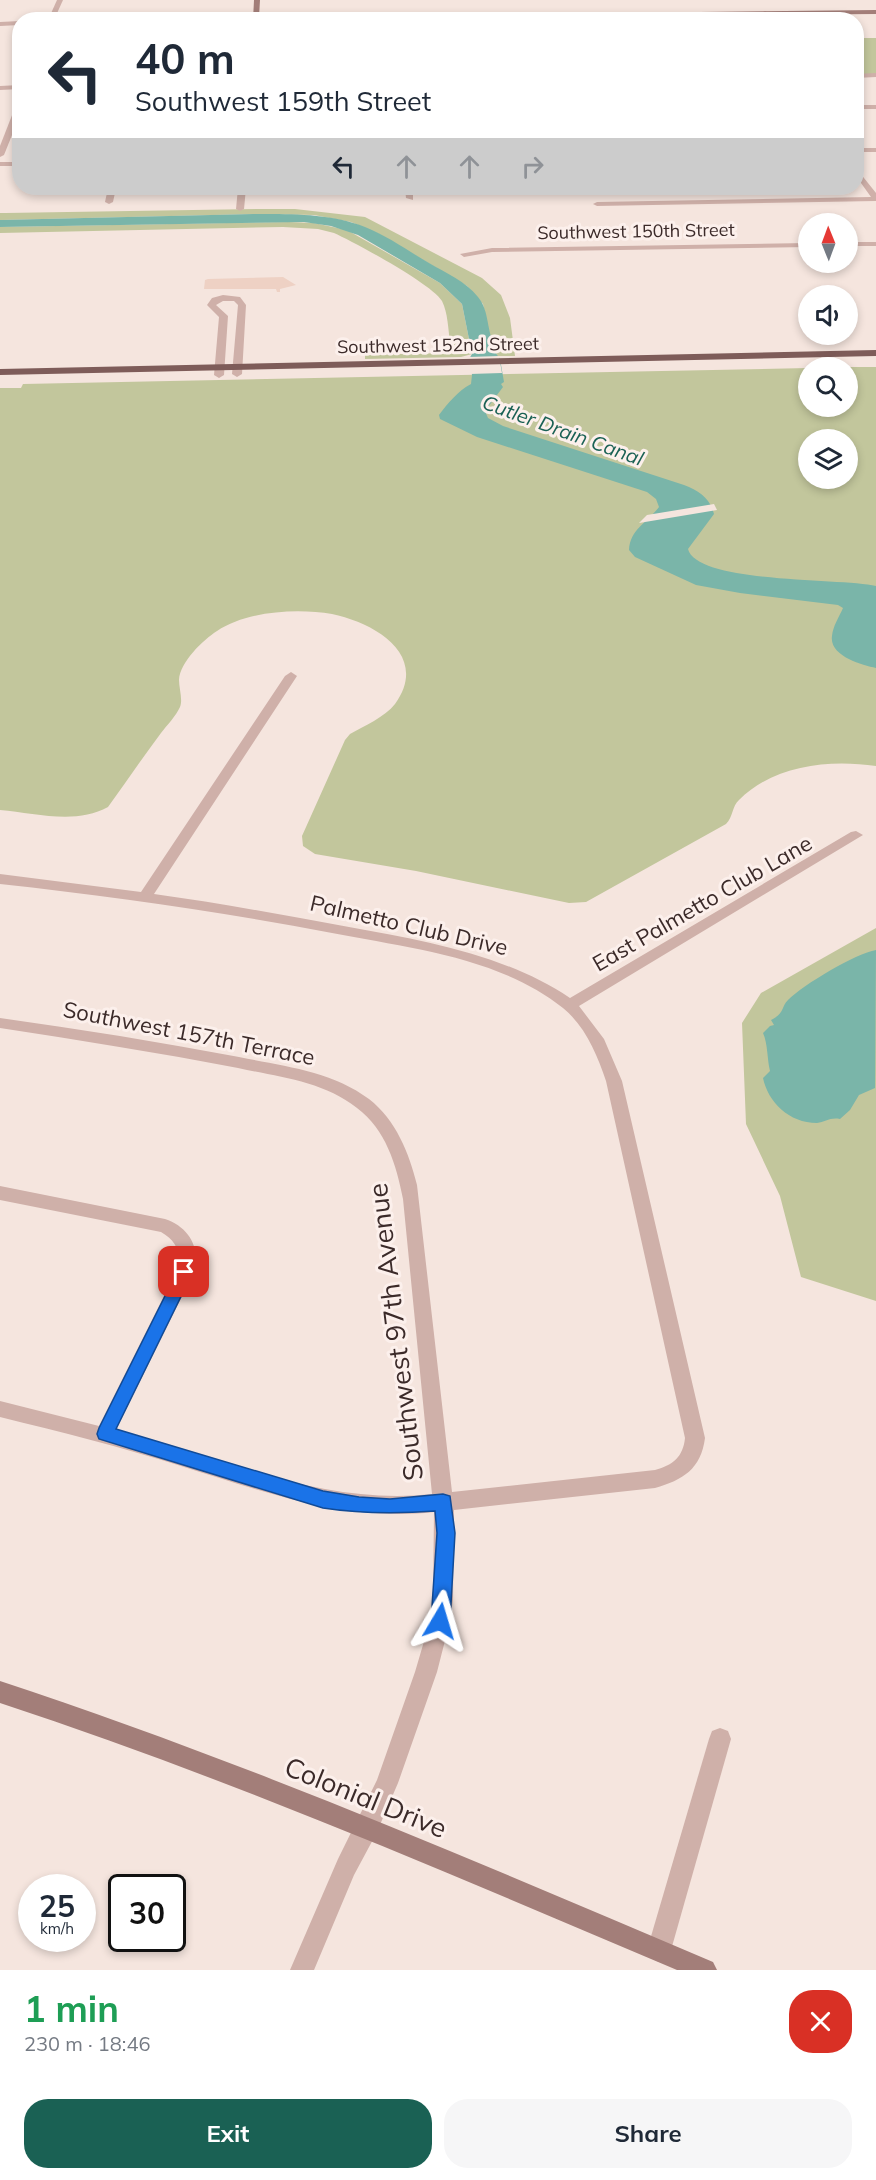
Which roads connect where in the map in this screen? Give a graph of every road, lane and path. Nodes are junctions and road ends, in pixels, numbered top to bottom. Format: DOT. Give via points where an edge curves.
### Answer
graph roads {
  1 [pos="12,132"];
  2 [pos="0,155"];
  3 [pos="864,182"];
  4 [pos="110,195"];
  5 [pos="241,195"];
  6 [pos="409,195"];
  7 [pos="410,198"];
  8 [pos="876,199"];
  9 [pos="109,202"];
  10 [pos="597,204"];
  11 [pos="240,209"];
  12 [pos="858,244"];
  13 [pos="876,244"];
  14 [pos="798,245"];
  15 [pos="464,254"];
  16 [pos="876,353"];
  17 [pos="876,362"];
  18 [pos="501,365"];
  19 [pos="220,370"];
  20 [pos="238,370"];
  21 [pos="0,372"];
  22 [pos="0,380"];
  23 [pos="291,675"];
  24 [pos="856,835"];
  25 [pos="0,879"];
  26 [pos="145,897"];
  27 [pos="569,1005"];
  28 [pos="0,1023"];
  29 [pos="389,1131"];
  30 [pos="0,1193"];
  31 [pos="0,1409"];
  32 [pos="105,1434"];
  33 [pos="443,1502"];
  34 [pos="0,1692"];
  35 [pos="720,1739"];
  36 [pos="368,1826"];
  37 [pos="659,1950"];
  38 [pos="302,1970"];
  39 [pos="705,1970"];
  1 -- 2 [label="street"];
  3 -- 8 [label="street"];
  4 -- 9 [label="street"];
  5 -- 11 [label="street"];
  6 -- 7 [label="street"];
  8 -- 10 [label="street"];
  12 -- 13 [label="street"];
  14 -- 15 [label="street, Southwest 150th Street" via="492,250"];
  16 -- 18 [label="main road, Southwest 152nd Street"];
  17 -- 18 [label="main road, Southwest 152nd Street"];
  18 -- 20 [label="main road, Southwest 152nd Street"];
  19 -- 20 [label="main road, Southwest 152nd Street"];
  19 -- 20 [label="street" via="224,316 211,305 215,300 228,298 237,299 242,305"];
  19 -- 21 [label="main road, Southwest 152nd Street"];
  19 -- 22 [label="main road, Southwest 152nd Street"];
  23 -- 26 [label="street"];
  24 -- 27 [label="street, East Palmetto Club Lane"];
  25 -- 26 [label="street, Palmetto Club Drive"];
  26 -- 27 [label="street, Palmetto Club Drive" via="359,934 483,962 523,976"];
  27 -- 33 [label="street, Palmetto Club Drive" via="597,1040 614,1081 695,1430 694,1452 685,1466 655,1479"];
  28 -- 29 [label="street, Southwest 157th Terrace" via="136,1043 304,1076 362,1102"];
  29 -- 33 [label="street, Southwest 97th Avenue" via="404,1162 409,1188"];
  30 -- 32 [label="street" via="165,1226 183,1240 188,1254 184,1272"];
  31 -- 32 [label="street"];
  32 -- 33 [label="street" via="323,1500 390,1507"];
  33 -- 36 [label="street, Southwest 97th Avenue" via="446,1533 440,1621 426,1672"];
  34 -- 36 [label="street, Colonial Drive" via="87,1720"];
  35 -- 37 [label="street"];
  36 -- 37 [label="street, Colonial Drive"];
  36 -- 38 [label="street, Southwest 97th Avenue"];
  37 -- 39 [label="street, Colonial Drive"];
}
